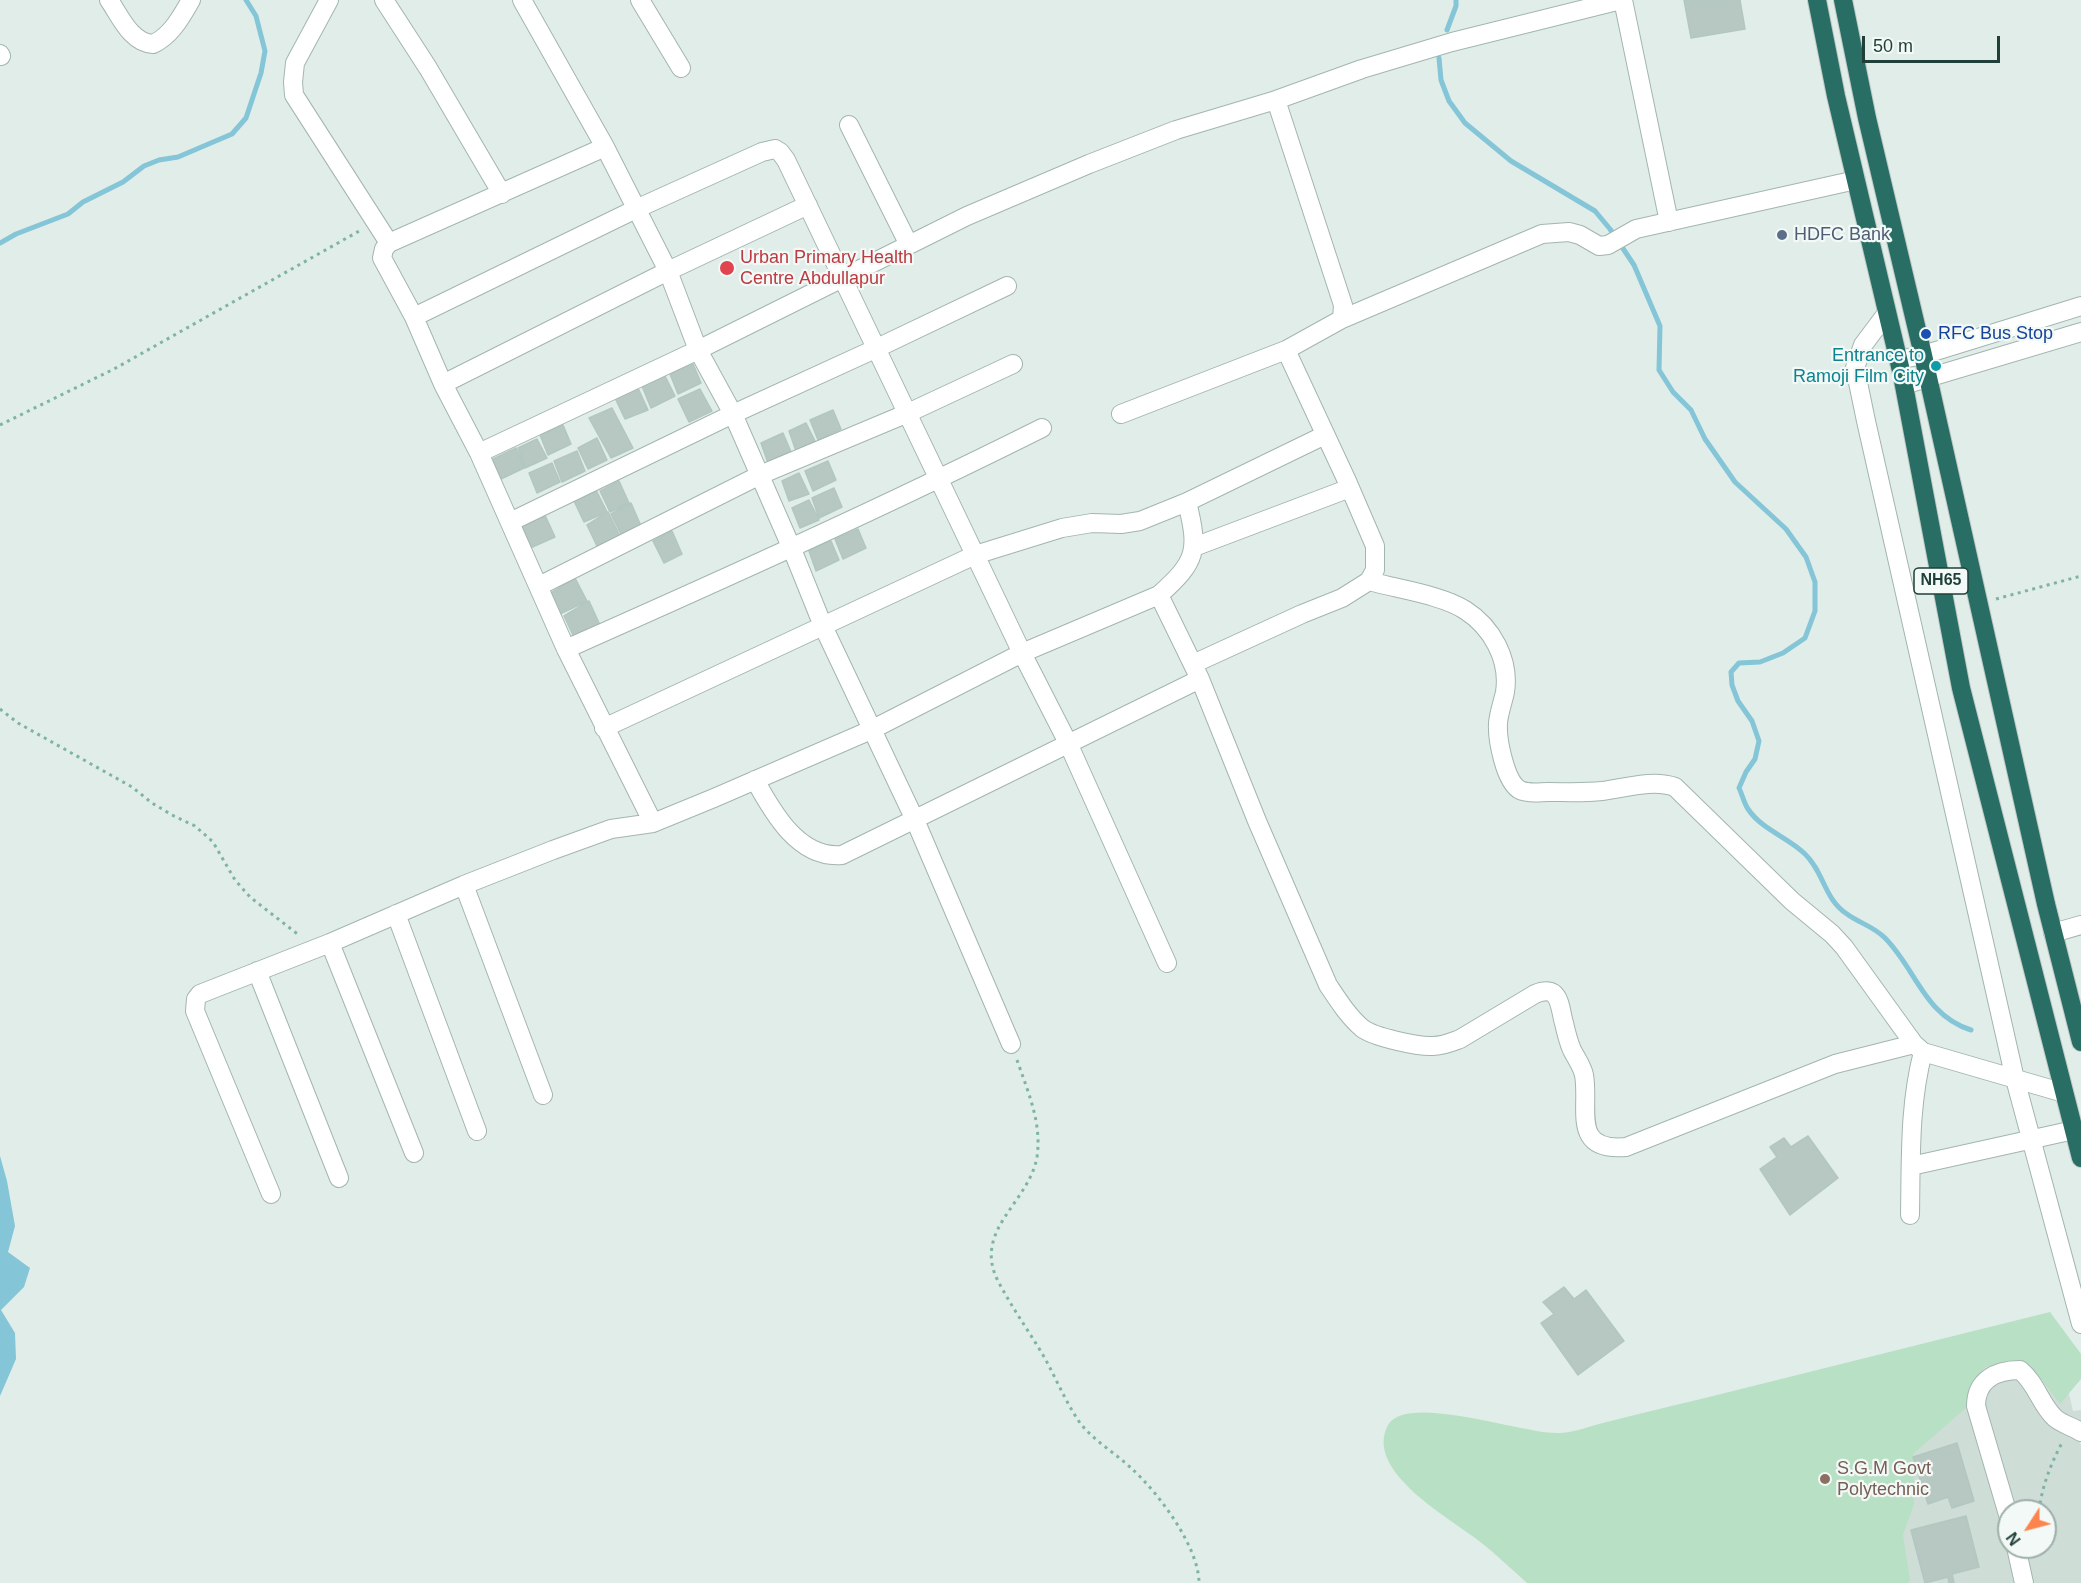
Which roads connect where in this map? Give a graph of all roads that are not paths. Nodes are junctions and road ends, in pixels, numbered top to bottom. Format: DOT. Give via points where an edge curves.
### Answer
graph roads {
  1 [pos="109,0"];
  2 [pos="191,0"];
  3 [pos="329,0"];
  4 [pos="384,0"];
  5 [pos="522,0"];
  6 [pos="640,0"];
  7 [pos="1622,0"];
  8 [pos="1817,0"];
  9 [pos="1844,0"];
  10 [pos="681,68"];
  11 [pos="1276,99"];
  12 [pos="849,125"];
  13 [pos="605,147"];
  14 [pos="1856,180"];
  15 [pos="502,194"];
  16 [pos="808,205"];
  17 [pos="636,209"];
  18 [pos="1669,222"];
  19 [pos="389,243"];
  20 [pos="909,245"];
  21 [pos="668,271"];
  22 [pos="843,277"];
  23 [pos="1007,286"];
  24 [pos="2081,306"];
  25 [pos="1887,313"];
  26 [pos="414,317"];
  27 [pos="1342,319"];
  28 [pos="2081,332"];
  29 [pos="875,349"];
  30 [pos="698,350"];
  31 [pos="1286,350"];
  32 [pos="1923,355"];
  33 [pos="1898,360"];
  34 [pos="1013,364"];
  35 [pos="1928,378"];
  36 [pos="443,384"];
  37 [pos="1904,385"];
  38 [pos="908,413"];
  39 [pos="733,414"];
  40 [pos="1121,414"];
  41 [pos="1042,429"];
  42 [pos="1325,435"];
  43 [pos="478,453"];
  44 [pos="760,475"];
  45 [pos="939,480"];
  46 [pos="1350,488"];
  47 [pos="1187,502"];
  48 [pos="510,522"];
  49 [pos="1194,547"];
  50 [pos="792,549"];
  51 [pos="975,555"];
  52 [pos="1369,581"];
  53 [pos="539,586"];
  54 [pos="1159,595"];
  55 [pos="823,626"];
  56 [pos="566,649"];
  57 [pos="1022,653"];
  58 [pos="1196,671"];
  59 [pos="604,728"];
  60 [pos="871,730"];
  61 [pos="1068,743"];
  62 [pos="755,780"];
  63 [pos="915,820"];
  64 [pos="653,823"];
  65 [pos="465,885"];
  66 [pos="396,914"];
  67 [pos="2081,925"];
  68 [pos="2054,933"];
  69 [pos="323,946"];
  70 [pos="1167,963"];
  71 [pos="257,971"];
  72 [pos="2081,1042"];
  73 [pos="1011,1044"];
  74 [pos="1918,1048"];
  75 [pos="2015,1079"];
  76 [pos="2064,1093"];
  77 [pos="543,1095"];
  78 [pos="2074,1130"];
  79 [pos="477,1131"];
  80 [pos="2032,1139"];
  81 [pos="414,1153"];
  82 [pos="2081,1158"];
  83 [pos="1911,1166"];
  84 [pos="339,1178"];
  85 [pos="271,1194"];
  86 [pos="1910,1215"];
  87 [pos="2081,1324"];
  88 [pos="2076,1429"];
  89 [pos="2003,1499"];
  90 [pos="2019,1559"];
  91 [pos="2024,1583"];
  1 -- 2 [label="street" via="130,32 153,45 169,33"];
  3 -- 19 [label="street" via="295,63 294,95"];
  4 -- 15 [label="street"];
  5 -- 13 [label="street"];
  6 -- 10 [label="street"];
  7 -- 11 [label="street" via="1452,42"];
  7 -- 18 [label="street"];
  8 -- 14 [label="highway, NH65"];
  9 -- 32 [label="highway, NH65" via="1867,118"];
  11 -- 20 [label="street" via="1176,130 1089,164"];
  11 -- 27 [label="street" via="1341,296"];
  12 -- 20 [label="street"];
  13 -- 15 [label="street"];
  13 -- 17 [label="street"];
  14 -- 18 [label="street"];
  14 -- 25 [label="highway, NH65"];
  15 -- 19 [label="street"];
  16 -- 17 [label="street" via="786,160 780,152 769,149"];
  16 -- 21 [label="street"];
  16 -- 22 [label="street"];
  17 -- 21 [label="street"];
  17 -- 26 [label="street"];
  18 -- 27 [label="street" via="1636,229 1599,246 1569,232 1542,234"];
  19 -- 26 [label="street" via="382,258"];
  20 -- 22 [label="street"];
  21 -- 30 [label="street"];
  21 -- 36 [label="street"];
  22 -- 29 [label="street"];
  22 -- 30 [label="street"];
  23 -- 29 [label="street"];
  24 -- 32 [label="street"];
  25 -- 33 [label="highway, NH65"];
  25 -- 75 [label="street" via="1863,345 1856,368"];
  26 -- 36 [label="street"];
  27 -- 31 [label="street"];
  28 -- 35 [label="street"];
  29 -- 38 [label="street"];
  29 -- 39 [label="street"];
  30 -- 39 [label="street"];
  30 -- 43 [label="street"];
  31 -- 40 [label="street"];
  31 -- 42 [label="street"];
  32 -- 33 [label="street"];
  32 -- 35 [label="highway, NH65"];
  33 -- 37 [label="highway, NH65"];
  34 -- 38 [label="street"];
  35 -- 37 [label="street"];
  35 -- 68 [label="highway, NH65"];
  36 -- 43 [label="street"];
  37 -- 76 [label="highway, NH65" via="1961,688"];
  38 -- 44 [label="street"];
  38 -- 45 [label="street"];
  39 -- 44 [label="street"];
  39 -- 48 [label="street"];
  41 -- 45 [label="street"];
  42 -- 46 [label="street"];
  42 -- 47 [label="street"];
  43 -- 48 [label="street"];
  44 -- 50 [label="street"];
  44 -- 53 [label="street"];
  45 -- 50 [label="street"];
  45 -- 51 [label="street"];
  46 -- 49 [label="street"];
  46 -- 52 [label="street" via="1375,546 1375,570"];
  47 -- 49 [label="street"];
  47 -- 51 [label="street" via="1140,520 1062,528"];
  48 -- 53 [label="street"];
  49 -- 54 [label="street" via="1188,565"];
  50 -- 55 [label="street"];
  50 -- 56 [label="street"];
  51 -- 55 [label="street"];
  51 -- 57 [label="street"];
  52 -- 58 [label="street"];
  52 -- 74 [label="street" via="1449,600 1473,617 1498,645 1505,690 1498,735 1506,771 1521,791 1600,791 1660,783 1675,787 1844,946"];
  53 -- 56 [label="street"];
  54 -- 57 [label="street"];
  54 -- 58 [label="street"];
  55 -- 59 [label="street"];
  55 -- 60 [label="street"];
  56 -- 59 [label="street"];
  57 -- 60 [label="street"];
  57 -- 61 [label="street"];
  58 -- 61 [label="street"];
  58 -- 74 [label="street" via="1328,985 1364,1030 1402,1042 1448,1044 1535,994 1553,993 1582,1070 1585,1124 1600,1146 1612,1149 1626,1147 1835,1064"];
  59 -- 64 [label="street"];
  60 -- 62 [label="street"];
  60 -- 63 [label="street"];
  61 -- 63 [label="street"];
  61 -- 70 [label="street"];
  62 -- 63 [label="street" via="783,825 804,844 830,856 842,855"];
  62 -- 64 [label="street"];
  63 -- 73 [label="street"];
  64 -- 65 [label="street" via="611,829"];
  65 -- 66 [label="street"];
  65 -- 77 [label="street"];
  66 -- 69 [label="street"];
  66 -- 79 [label="street"];
  67 -- 68 [label="street"];
  68 -- 72 [label="highway, NH65"];
  69 -- 71 [label="street"];
  69 -- 81 [label="street"];
  71 -- 84 [label="street"];
  71 -- 85 [label="street" via="200,994 194,1006"];
  74 -- 75 [label="street"];
  74 -- 83 [label="street"];
  75 -- 76 [label="street"];
  75 -- 80 [label="street"];
  76 -- 78 [label="highway, NH65"];
  78 -- 80 [label="street"];
  78 -- 82 [label="highway, NH65"];
  80 -- 83 [label="street"];
  80 -- 87 [label="street"];
  83 -- 86 [label="street"];
  88 -- 89 [label="street" via="2055,1418 2020,1370 2005,1370 1979,1389 1976,1406"];
  90 -- 91 [label="street"];
}
